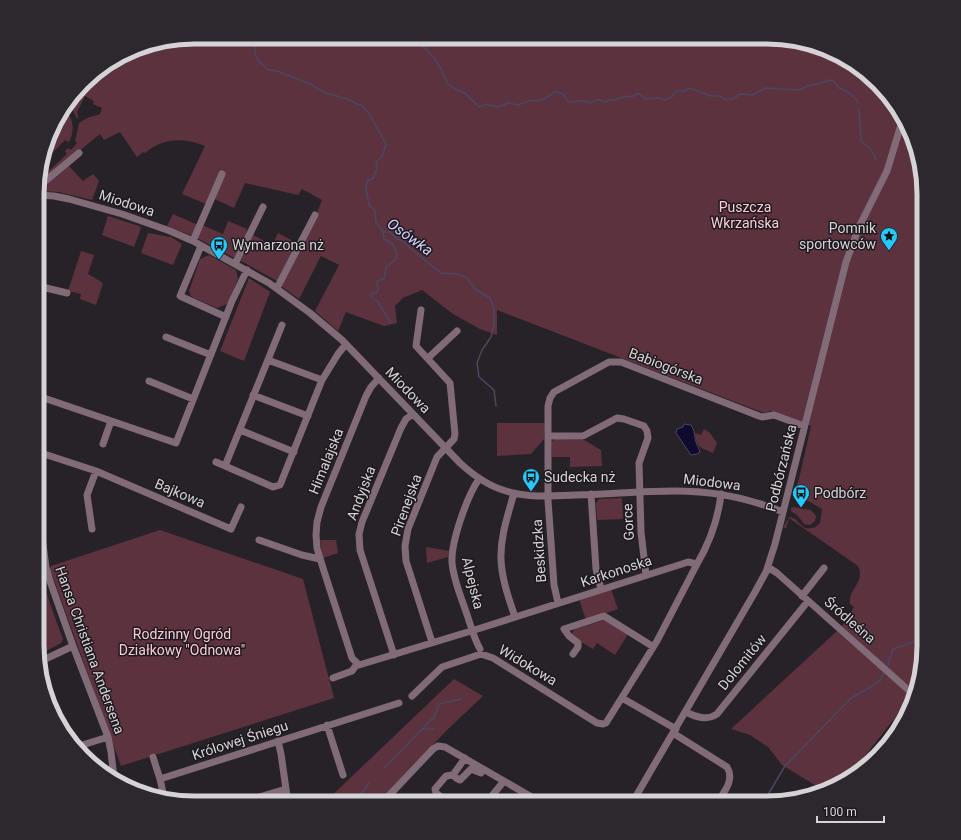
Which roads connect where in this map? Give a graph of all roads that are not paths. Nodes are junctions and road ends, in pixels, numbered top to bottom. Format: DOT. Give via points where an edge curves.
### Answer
graph roads {
  1 [pos="900,127"];
  2 [pos="79,154"];
  3 [pos="222,179"];
  4 [pos="44,182"];
  5 [pos="44,196"];
  6 [pos="263,207"];
  7 [pos="315,215"];
  8 [pos="193,241"];
  9 [pos="201,246"];
  10 [pos="235,264"];
  11 [pos="247,270"];
  12 [pos="44,287"];
  13 [pos="277,288"];
  14 [pos="67,293"];
  15 [pos="421,310"];
  16 [pos="226,317"];
  17 [pos="282,325"];
  18 [pos="457,331"];
  19 [pos="166,337"];
  20 [pos="346,344"];
  21 [pos="211,355"];
  22 [pos="428,358"];
  23 [pos="268,360"];
  24 [pos="379,378"];
  25 [pos="322,380"];
  26 [pos="149,381"];
  27 [pos="254,395"];
  28 [pos="44,398"];
  29 [pos="193,399"];
  30 [pos="413,414"];
  31 [pos="308,416"];
  32 [pos="112,421"];
  33 [pos="804,426"];
  34 [pos="240,430"];
  35 [pos="548,436"];
  36 [pos="104,444"];
  37 [pos="445,448"];
  38 [pos="294,452"];
  39 [pos="44,454"];
  40 [pos="216,462"];
  41 [pos="224,466"];
  42 [pos="96,471"];
  43 [pos="479,479"];
  44 [pos="639,492"];
  45 [pos="514,493"];
  46 [pos="591,494"];
  47 [pos="721,494"];
  48 [pos="548,496"];
  49 [pos="241,506"];
  50 [pos="783,512"];
  51 [pos="92,529"];
  52 [pos="259,540"];
  53 [pos="44,554"];
  54 [pos="320,559"];
  55 [pos="697,564"];
  56 [pos="768,567"];
  57 [pos="824,568"];
  58 [pos="646,575"];
  59 [pos="601,590"];
  60 [pos="802,596"];
  61 [pos="808,601"];
  62 [pos="558,603"];
  63 [pos="515,617"];
  64 [pos="472,631"];
  65 [pos="432,642"];
  66 [pos="73,646"];
  67 [pos="652,646"];
  68 [pos="480,649"];
  69 [pos="573,654"];
  70 [pos="394,655"];
  71 [pos="44,659"];
  72 [pos="357,664"];
  73 [pos="333,678"];
  74 [pos="910,691"];
  75 [pos="412,696"];
  76 [pos="622,698"];
  77 [pos="400,703"];
  78 [pos="686,712"];
  79 [pos="327,725"];
  80 [pos="674,731"];
  81 [pos="108,737"];
  82 [pos="278,741"];
  83 [pos="81,745"];
  84 [pos="153,757"];
  85 [pos="465,758"];
  86 [pos="113,772"];
  87 [pos="481,773"];
  88 [pos="343,775"];
  89 [pos="453,775"];
  90 [pos="160,779"];
  91 [pos="504,781"];
  92 [pos="286,789"];
  93 [pos="163,793"];
  94 [pos="263,796"];
  95 [pos="287,796"];
  96 [pos="389,796"];
  97 [pos="440,796"];
  98 [pos="492,796"];
  99 [pos="530,796"];
  100 [pos="636,796"];
  101 [pos="721,796"];
  1 -- 33 [label="street, Podbórzańska" via="887,171 859,227 846,262"];
  2 -- 4 [label="street"];
  3 -- 8 [label="street"];
  5 -- 8 [label="street, Miodowa" via="63,198 119,213"];
  6 -- 10 [label="street"];
  7 -- 13 [label="street"];
  8 -- 9 [label="street, Miodowa"];
  9 -- 10 [label="street, Miodowa"];
  9 -- 16 [label="street" via="180,296"];
  10 -- 11 [label="street, Miodowa"];
  11 -- 13 [label="street, Miodowa"];
  11 -- 16 [label="street"];
  12 -- 14 [label="street"];
  13 -- 20 [label="street, Miodowa" via="318,318"];
  15 -- 22 [label="street, Pirenejska" via="416,346"];
  16 -- 21 [label="street"];
  17 -- 23 [label="street"];
  18 -- 22 [label="street"];
  19 -- 21 [label="street"];
  20 -- 24 [label="street, Miodowa"];
  20 -- 25 [label="street"];
  21 -- 29 [label="street"];
  22 -- 37 [label="street, Pirenejska" via="450,383 455,434 454,439"];
  23 -- 25 [label="street"];
  23 -- 27 [label="street"];
  24 -- 30 [label="street, Miodowa"];
  24 -- 54 [label="street, Himalajska" via="366,396 321,507 316,535"];
  25 -- 31 [label="street"];
  26 -- 29 [label="street"];
  27 -- 31 [label="street"];
  27 -- 34 [label="street"];
  28 -- 32 [label="street"];
  29 -- 32 [label="street" via="176,443"];
  30 -- 37 [label="street, Miodowa"];
  30 -- 70 [label="street, Andyjska" via="406,419 401,428 362,522 359,540"];
  31 -- 38 [label="street"];
  32 -- 36 [label="street"];
  33 -- 35 [label="street, Babiogórska" via="774,415 759,416 621,362 609,362 552,394 548,406"];
  33 -- 50 [label="street, Podbórzańska"];
  34 -- 38 [label="street"];
  34 -- 41 [label="street"];
  35 -- 44 [label="street, Gorce" via="583,436 617,418 644,426 648,438 639,461"];
  35 -- 48 [label="street, Babiogórska"];
  37 -- 43 [label="street, Miodowa"];
  37 -- 65 [label="street, Pirenejska" via="437,458 422,494 408,529 405,546 406,561"];
  38 -- 41 [label="street" via="282,482 276,487"];
  39 -- 42 [label="street, Bajkowa"];
  40 -- 41 [label="street"];
  42 -- 49 [label="street, Bajkowa" via="231,529"];
  42 -- 51 [label="street" via="87,495"];
  43 -- 45 [label="street, Miodowa"];
  43 -- 64 [label="street, Alpejska" via="471,493 452,552 454,575"];
  44 -- 46 [label="street, Miodowa"];
  44 -- 47 [label="street, Miodowa" via="688,491"];
  44 -- 58 [label="street, Gorce"];
  45 -- 48 [label="street, Miodowa"];
  45 -- 63 [label="street" via="504,530 501,560 505,585"];
  46 -- 48 [label="street, Miodowa"];
  46 -- 59 [label="street" via="596,569"];
  47 -- 50 [label="street, Miodowa"];
  47 -- 55 [label="street" via="710,539"];
  48 -- 62 [label="street, Beskidzka" via="554,585"];
  50 -- 56 [label="street, Podbórzańska"];
  52 -- 54 [label="street"];
  53 -- 66 [label="street, Hansa Christiana Andersena" via="48,574"];
  54 -- 72 [label="street, Himalajska" via="352,658"];
  55 -- 58 [label="street, Karkonoska" via="688,562"];
  55 -- 67 [label="street, Widokowa" via="677,605"];
  56 -- 60 [label="street, Śródleśna"];
  56 -- 78 [label="street, Podbórzańska"];
  57 -- 60 [label="street"];
  58 -- 59 [label="street, Karkonoska"];
  59 -- 62 [label="street, Karkonoska"];
  60 -- 61 [label="street, Śródleśna"];
  61 -- 74 [label="street, Śródleśna"];
  61 -- 78 [label="street, Dolomitów" via="717,714 706,718"];
  62 -- 63 [label="street, Karkonoska"];
  63 -- 64 [label="street, Karkonoska"];
  64 -- 65 [label="street"];
  64 -- 68 [label="street, Alpejska"];
  65 -- 70 [label="street"];
  66 -- 71 [label="street"];
  66 -- 81 [label="street, Hansa Christiana Andersena"];
  67 -- 69 [label="street" via="606,617 564,629 578,643"];
  67 -- 76 [label="street, Widokowa"];
  70 -- 72 [label="street" via="362,665"];
  72 -- 73 [label="street" via="352,671"];
  75 -- 76 [label="street, Widokowa" via="442,667 481,654 493,658 598,723 608,721"];
  76 -- 80 [label="street"];
  77 -- 79 [label="street, Królowej Śniegu"];
  78 -- 80 [label="street, Podbórzańska"];
  79 -- 82 [label="street, Królowej Śniegu"];
  79 -- 88 [label="street"];
  80 -- 100 [label="street, Podbórzańska"];
  80 -- 101 [label="street" via="727,767 730,774 729,782"];
  81 -- 83 [label="street"];
  81 -- 86 [label="street, Hansa Christiana Andersena"];
  82 -- 90 [label="street, Królowej Śniegu"];
  82 -- 92 [label="street"];
  84 -- 90 [label="street"];
  85 -- 89 [label="street"];
  85 -- 91 [label="street"];
  85 -- 96 [label="street" via="445,747 435,748"];
  87 -- 89 [label="street" via="471,769 460,780"];
  89 -- 97 [label="street" via="445,776 435,790"];
  90 -- 93 [label="street"];
  91 -- 98 [label="street"];
  91 -- 99 [label="street"];
  92 -- 94 [label="street"];
  92 -- 95 [label="street"];
}
